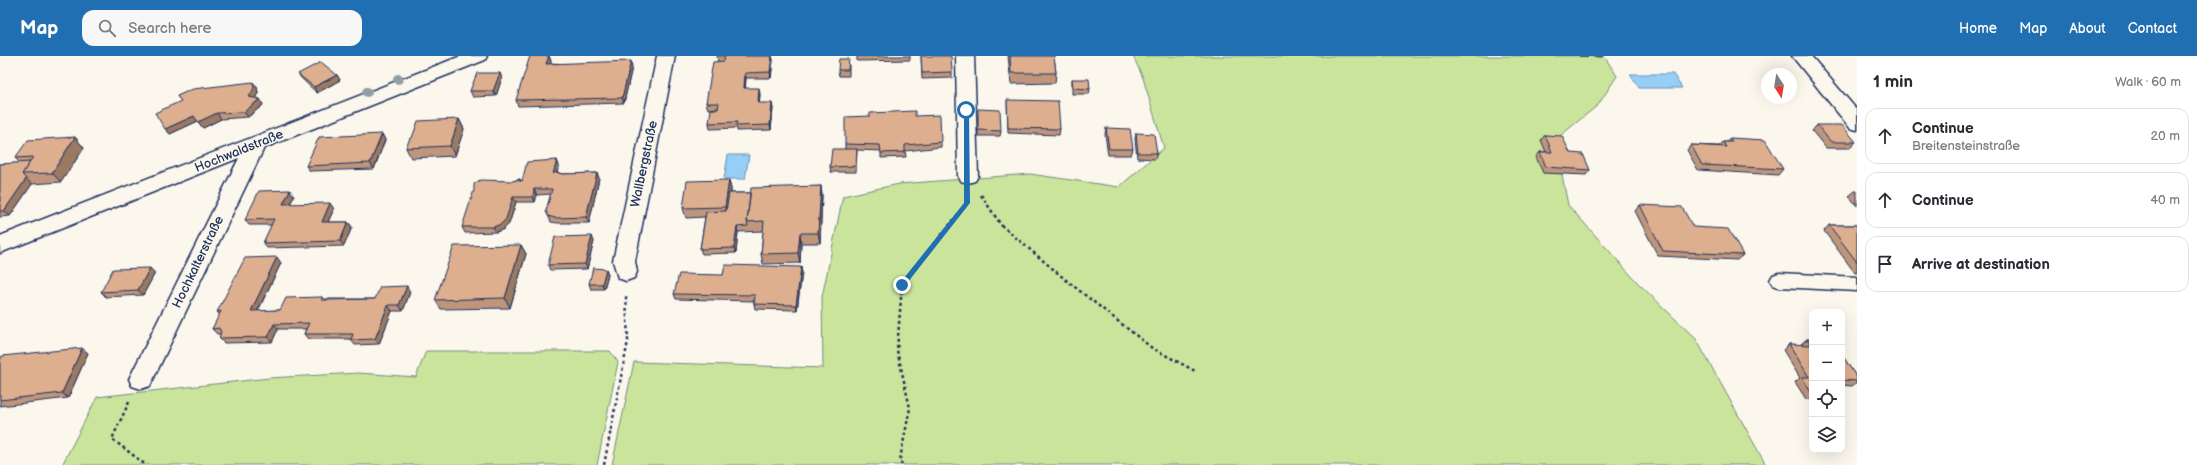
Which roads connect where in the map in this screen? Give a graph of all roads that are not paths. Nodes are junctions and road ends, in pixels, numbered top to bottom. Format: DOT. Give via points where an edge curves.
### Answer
graph roads {
  1 [pos="478,56"];
  2 [pos="666,56"];
  3 [pos="965,56"];
  4 [pos="1802,56"];
  5 [pos="1835,96"];
  6 [pos="1857,97"];
  7 [pos="1857,123"];
  8 [pos="256,144"];
  9 [pos="968,176"];
  10 [pos="0,245"];
  11 [pos="626,272"];
  12 [pos="1779,280"];
  13 [pos="1857,284"];
  14 [pos="140,379"];
  1 -- 8 [label="street, Hochwaldstraße"];
  2 -- 11 [label="street, Wallbergstraße" via="624,261"];
  3 -- 9 [label="street"];
  4 -- 5 [label="street"];
  5 -- 6 [label="street"];
  5 -- 7 [label="street"];
  8 -- 10 [label="street, Hochwaldstraße"];
  8 -- 14 [label="street, Hochkalterstraße"];
  12 -- 13 [label="lane"];
}
